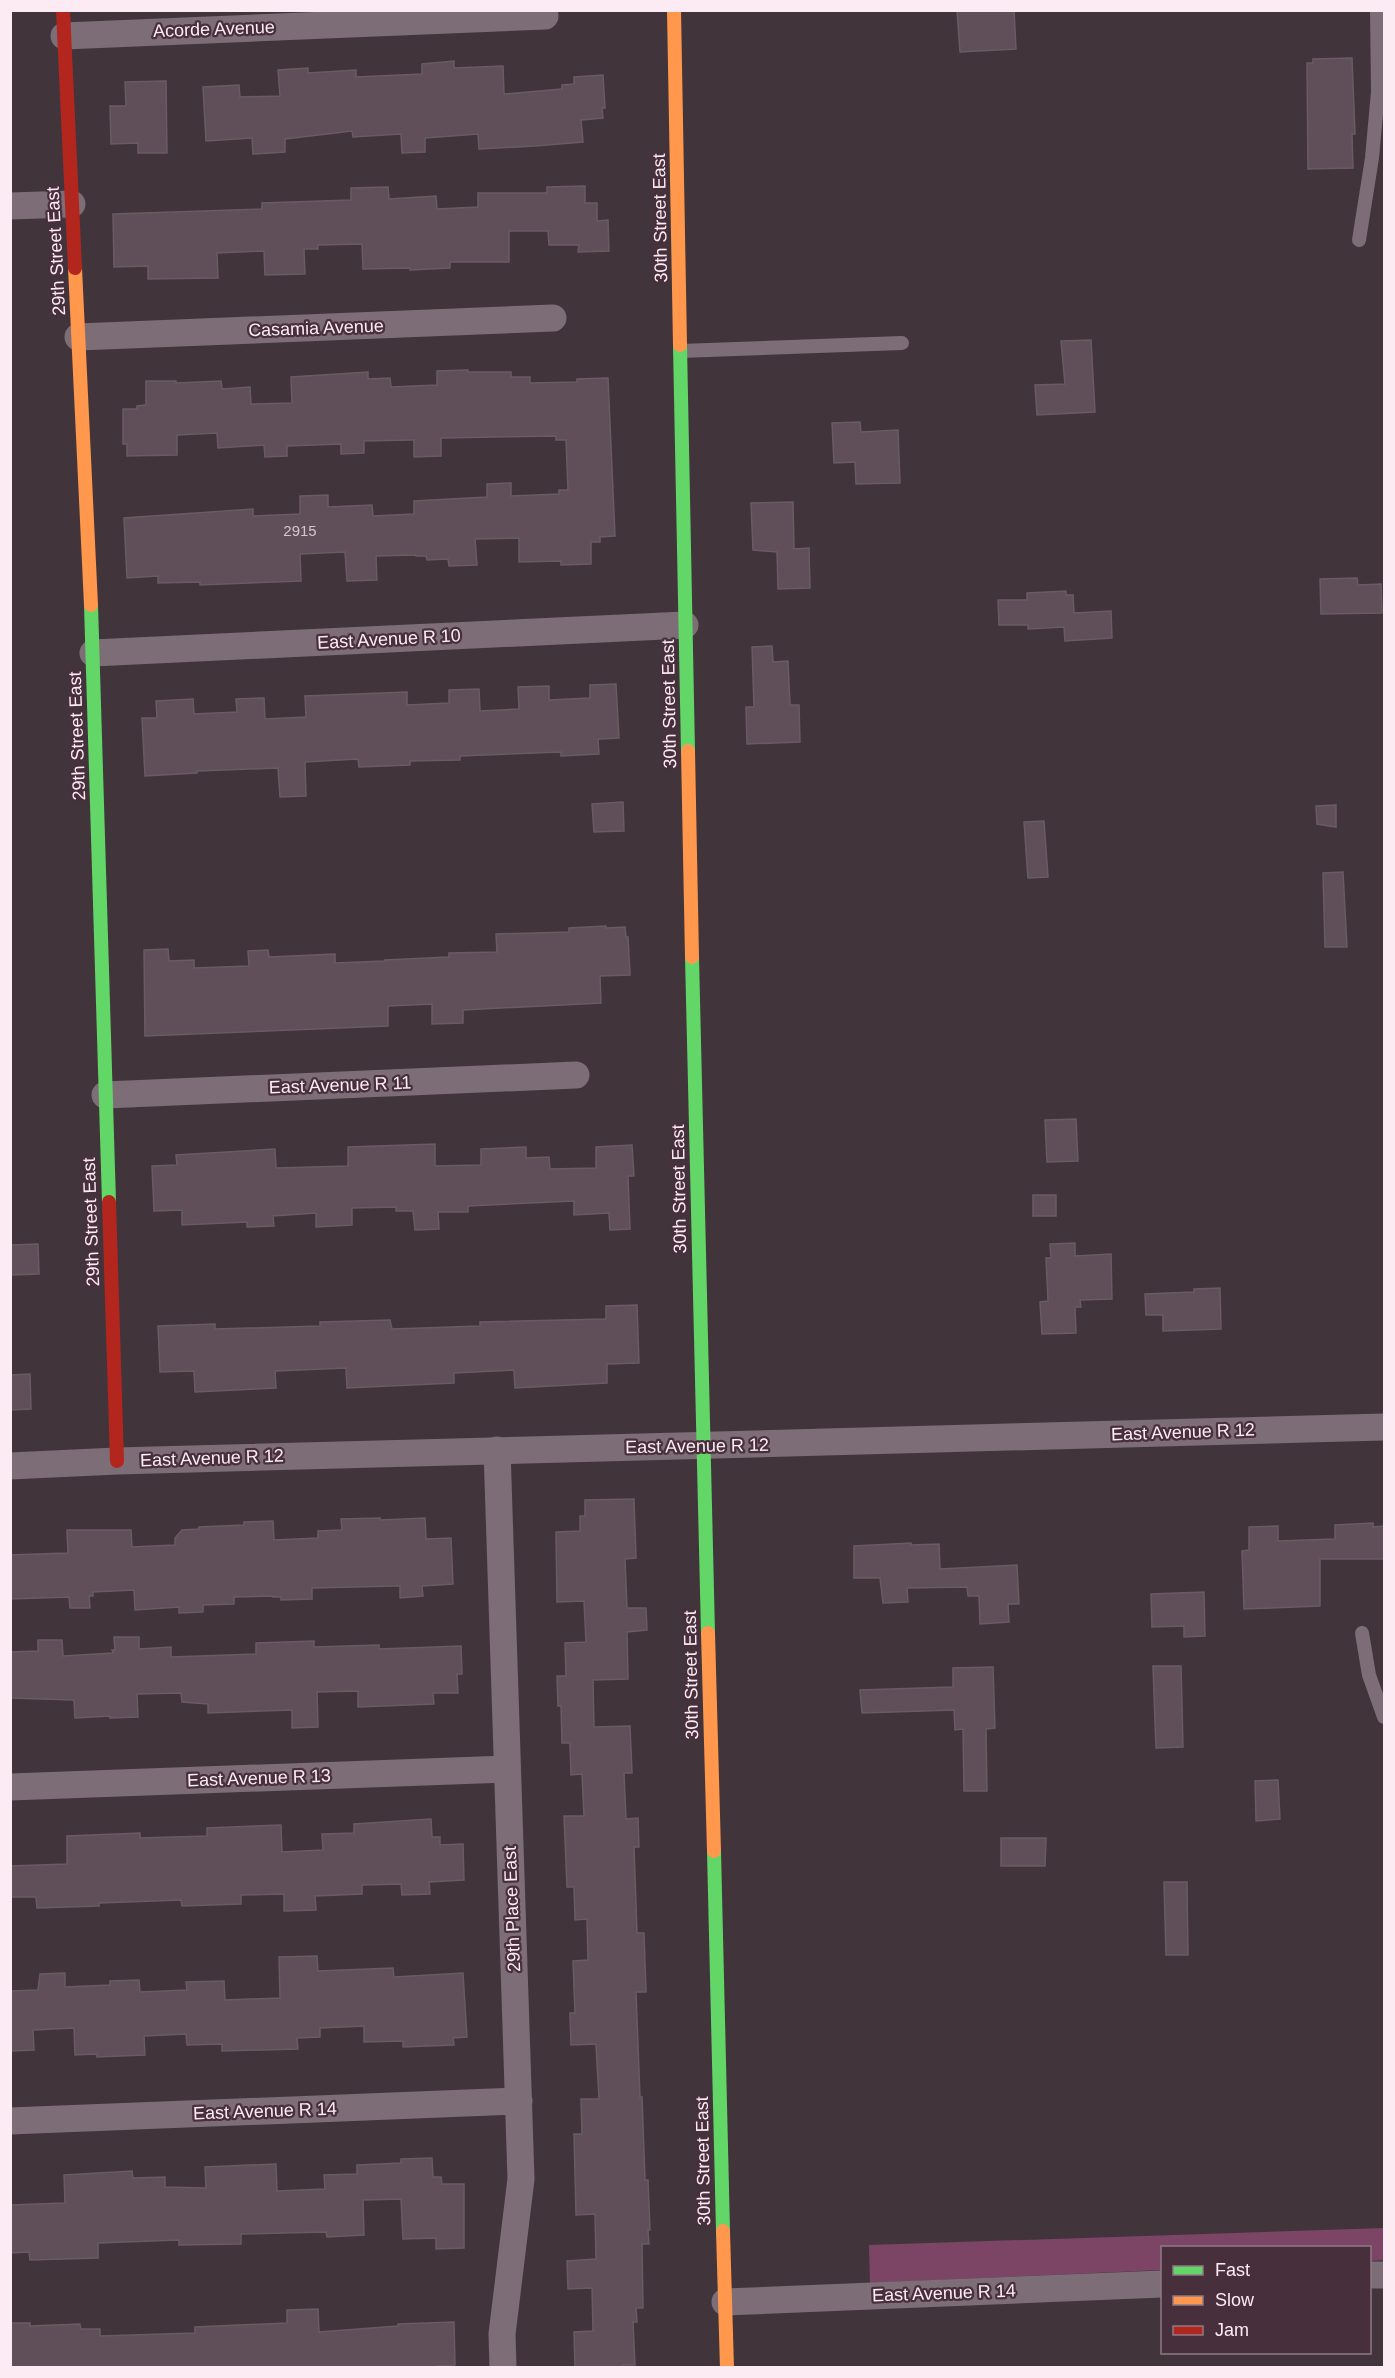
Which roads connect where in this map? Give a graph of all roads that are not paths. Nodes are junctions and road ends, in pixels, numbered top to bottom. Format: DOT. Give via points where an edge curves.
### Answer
graph roads {
  1 [pos="674,10"];
  2 [pos="1377,10"];
  3 [pos="545,16"];
  4 [pos="63,23"];
  5 [pos="72,204"];
  6 [pos="10,206"];
  7 [pos="1359,240"];
  8 [pos="553,318"];
  9 [pos="78,337"];
  10 [pos="902,343"];
  11 [pos="680,351"];
  12 [pos="685,625"];
  13 [pos="93,652"];
  14 [pos="576,1075"];
  15 [pos="105,1095"];
  16 [pos="1384,1427"];
  17 [pos="703,1446"];
  18 [pos="497,1450"];
  19 [pos="117,1461"];
  20 [pos="10,1466"];
  21 [pos="1362,1633"];
  22 [pos="1384,1717"];
  23 [pos="507,1769"];
  24 [pos="10,1787"];
  25 [pos="519,2101"];
  26 [pos="10,2121"];
  27 [pos="1161,2284"];
  28 [pos="724,2302"];
  29 [pos="503,2367"];
  30 [pos="728,2367"];
  1 -- 11 [label="street, 30th Street East"];
  2 -- 7 [label="lane" via="1372,158"];
  3 -- 4 [label="street, Acorde Avenue"];
  4 -- 5 [label="street, 29th Street East"];
  5 -- 6 [label="street"];
  5 -- 9 [label="street, 29th Street East"];
  8 -- 9 [label="street, Casamia Avenue"];
  9 -- 13 [label="street, 29th Street East"];
  10 -- 11 [label="lane"];
  11 -- 12 [label="street, 30th Street East"];
  12 -- 13 [label="street, East Avenue R 10"];
  12 -- 17 [label="street, 30th Street East"];
  13 -- 15 [label="street, 29th Street East"];
  14 -- 15 [label="street, East Avenue R 11"];
  15 -- 19 [label="street, 29th Street East"];
  16 -- 17 [label="street, East Avenue R 12"];
  17 -- 18 [label="street, East Avenue R 12"];
  17 -- 28 [label="street, 30th Street East"];
  18 -- 19 [label="street, East Avenue R 12"];
  18 -- 23 [label="street, 29th Place East"];
  19 -- 20 [label="street, East Avenue R 12"];
  21 -- 22 [label="lane" via="1369,1675"];
  23 -- 24 [label="street, East Avenue R 13"];
  23 -- 25 [label="street, 29th Place East"];
  25 -- 26 [label="street, East Avenue R 14"];
  25 -- 29 [label="street, 29th Place East" via="521,2179 502,2334"];
  27 -- 28 [label="street, East Avenue R 14"];
  28 -- 30 [label="street, 30th Street East"];
}
